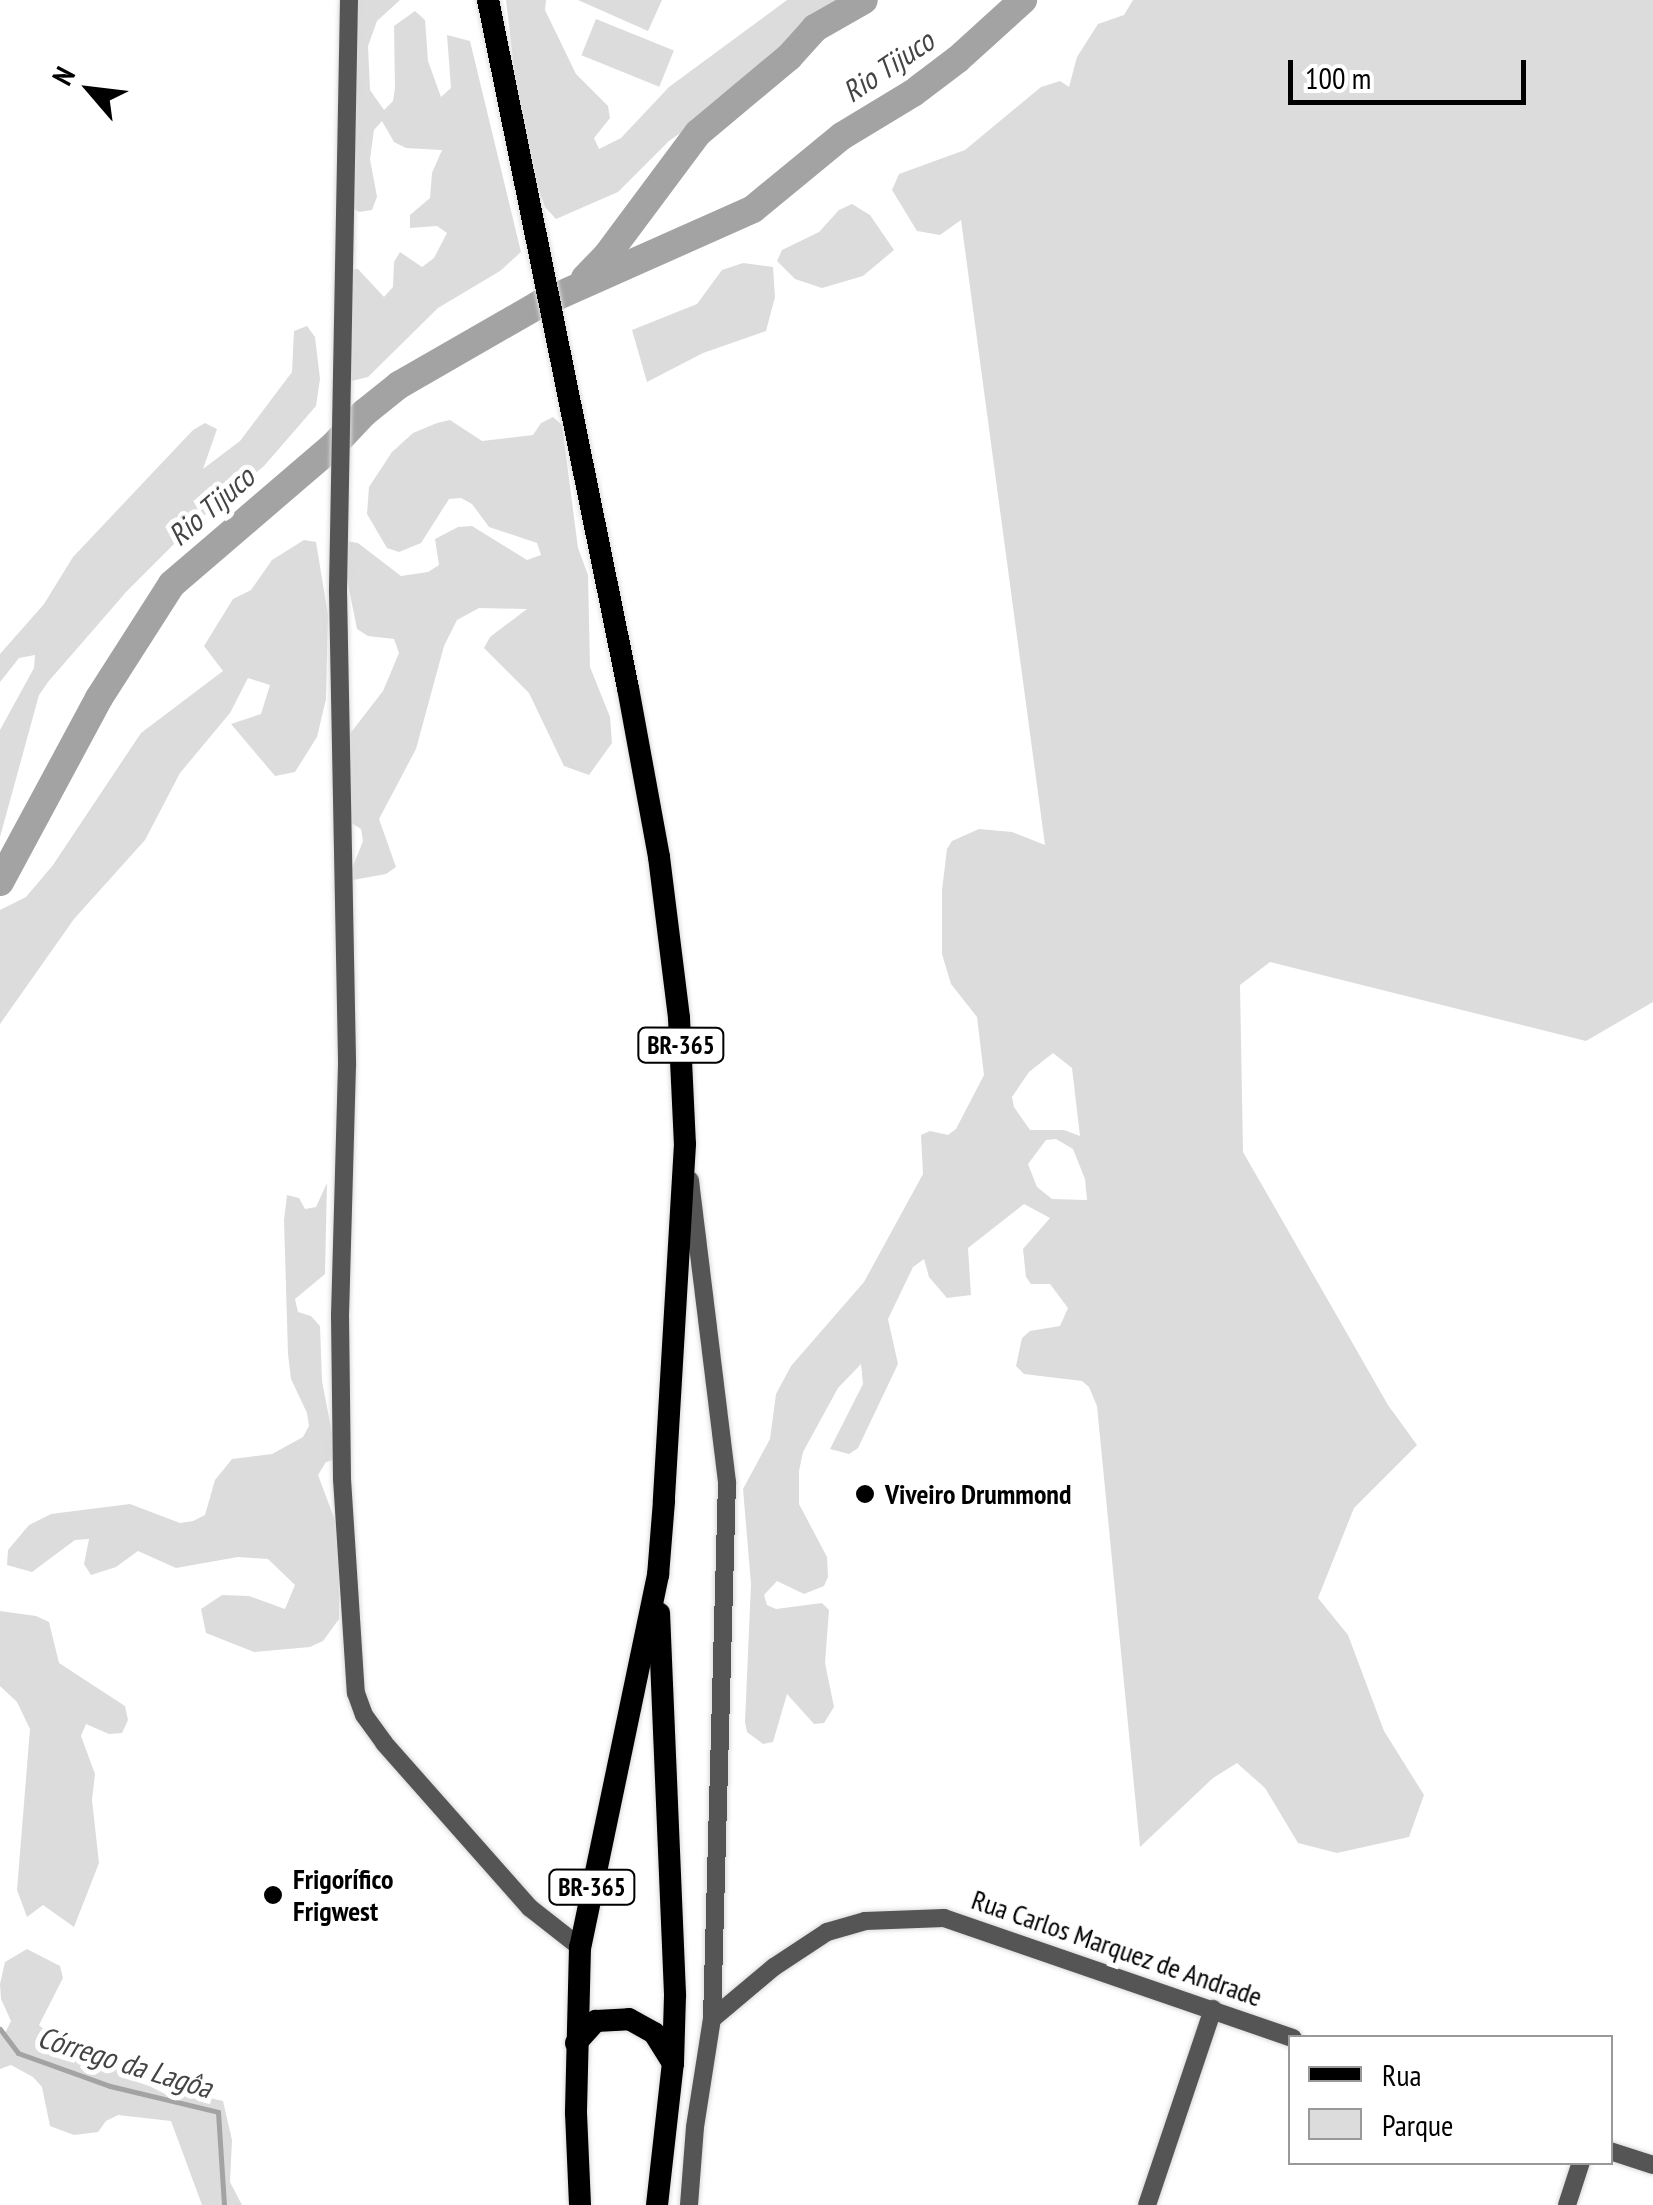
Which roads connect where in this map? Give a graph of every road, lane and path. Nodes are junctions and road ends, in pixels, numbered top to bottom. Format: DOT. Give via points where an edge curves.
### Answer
graph roads {
  1 [pos="349,0"];
  2 [pos="487,5"];
  3 [pos="685,1144"];
  4 [pos="658,1575"];
  5 [pos="580,1948"];
  6 [pos="1213,2009"];
  7 [pos="712,2019"];
  8 [pos="1288,2036"];
  9 [pos="576,2043"];
  10 [pos="673,2063"];
  11 [pos="1613,2152"];
  12 [pos="1579,2165"];
  13 [pos="1653,2165"];
  14 [pos="580,2205"];
  15 [pos="657,2205"];
  16 [pos="690,2205"];
  17 [pos="1147,2205"];
  18 [pos="1567,2205"];
  1 -- 5 [label="street" via="338,590 346,1065 340,1315 356,1694 393,1753 530,1908"];
  2 -- 3 [label="main road, BR-365" via="659,858 680,1018"];
  3 -- 4 [label="main road, BR-365"];
  3 -- 7 [label="street" via="727,1482"];
  4 -- 5 [label="main road, BR-365"];
  4 -- 10 [label="main road, BR-365"];
  5 -- 9 [label="main road, BR-365"];
  6 -- 7 [label="street, Rua Carlos Marquez de Andrade" via="944,1918 904,1917 827,1932"];
  6 -- 8 [label="street, Rua Carlos Marquez de Andrade"];
  6 -- 17 [label="street"];
  7 -- 16 [label="street"];
  9 -- 10 [label="main road" via="596,2021 629,2019 654,2033"];
  9 -- 14 [label="main road, BR-365"];
  10 -- 15 [label="main road, BR-365"];
  11 -- 13 [label="street"];
  12 -- 18 [label="street"];
}
